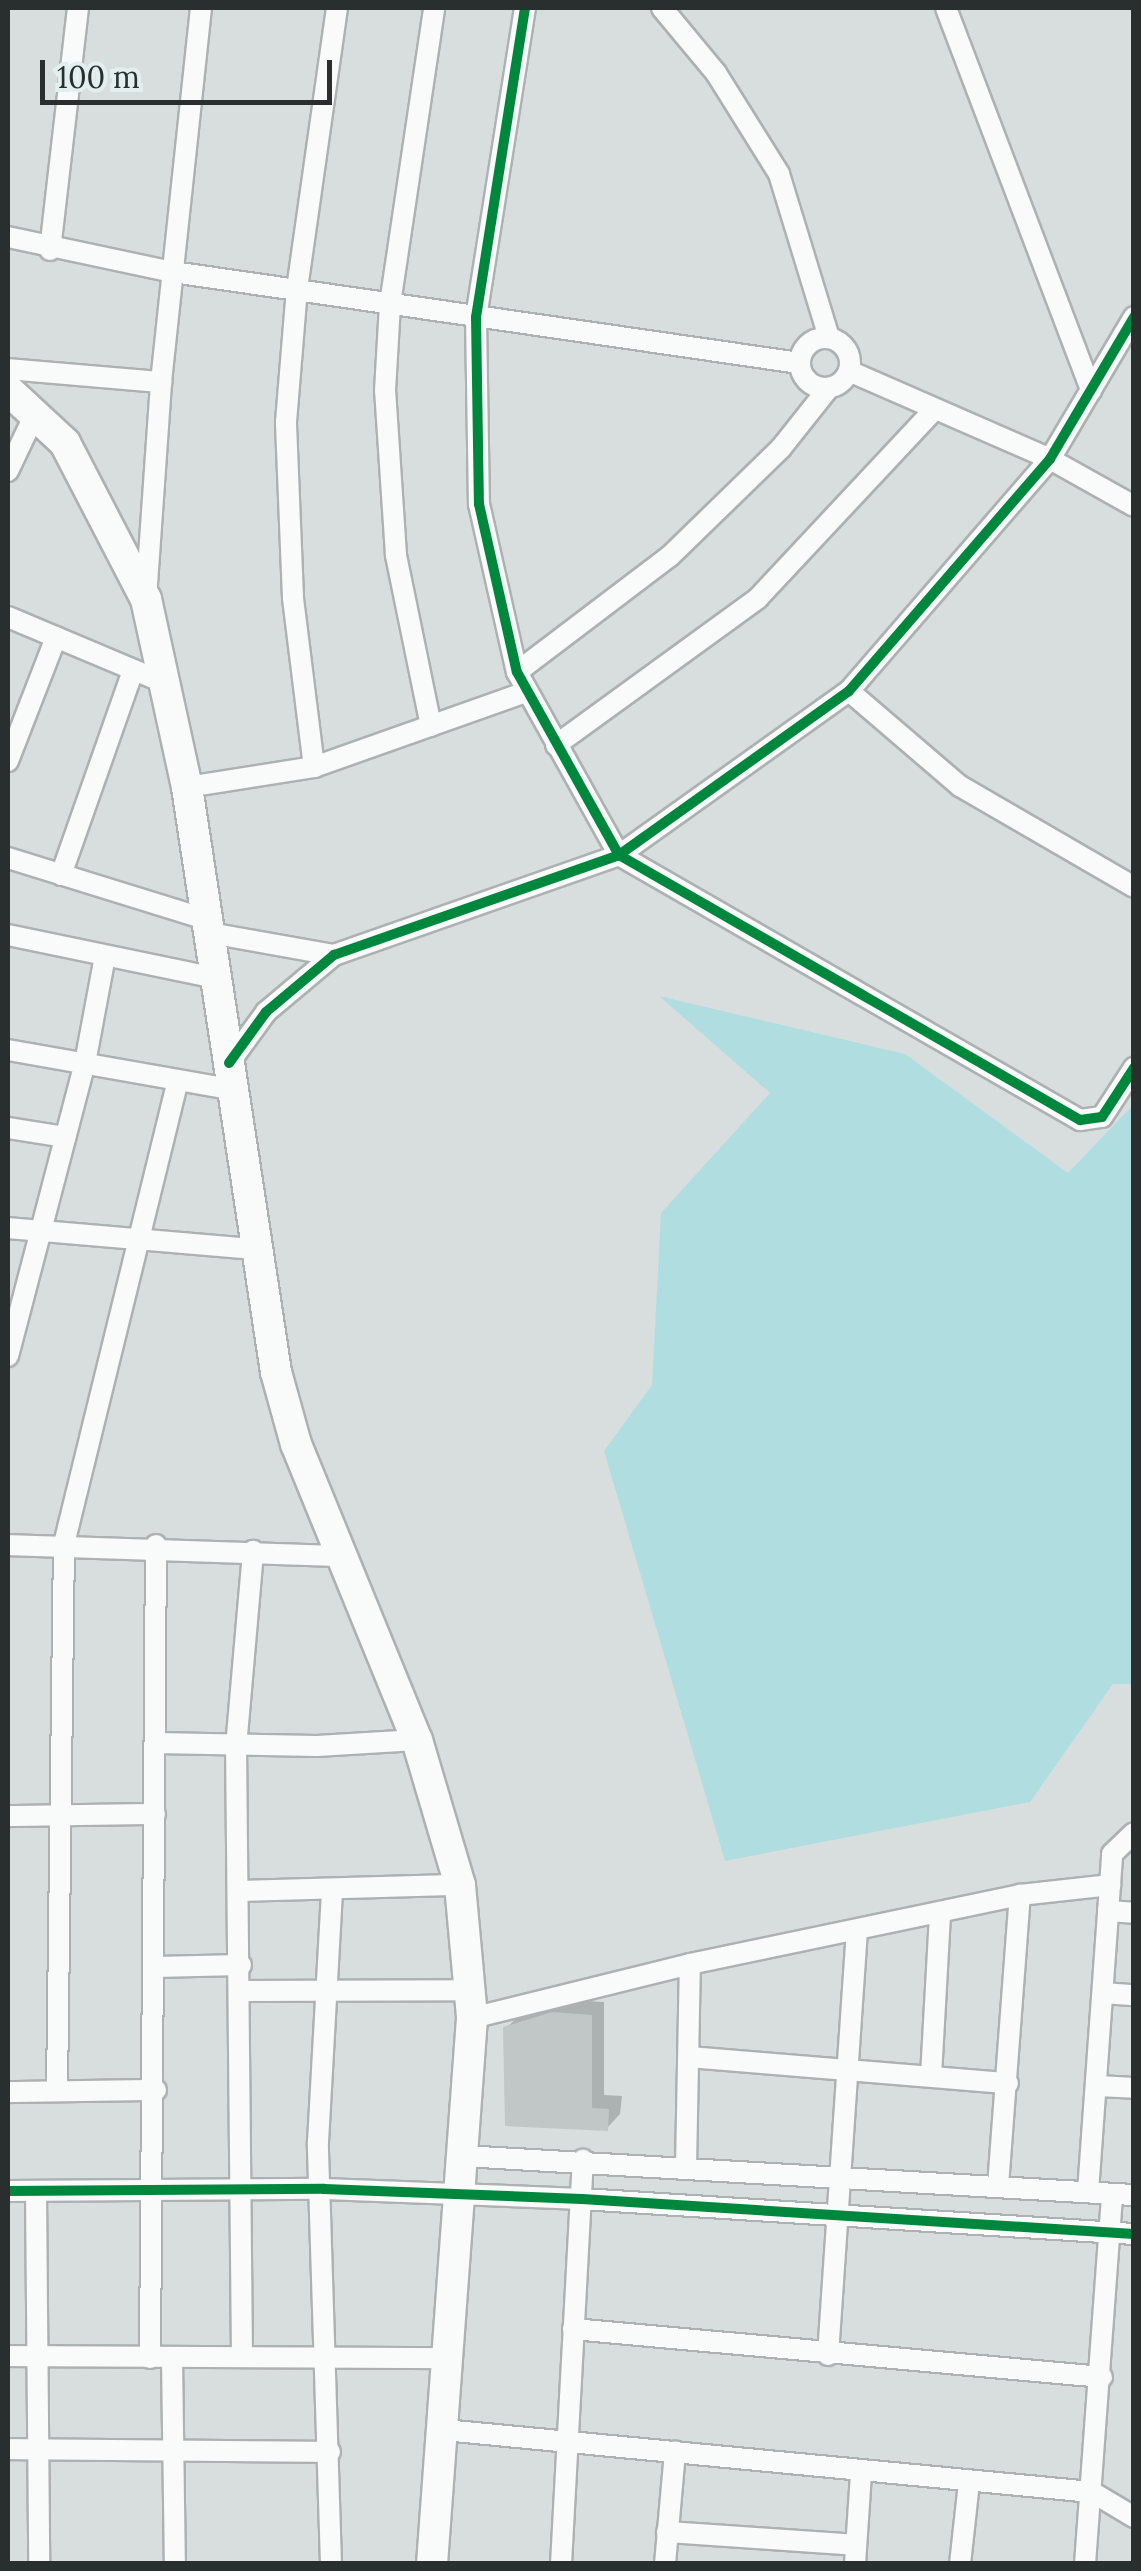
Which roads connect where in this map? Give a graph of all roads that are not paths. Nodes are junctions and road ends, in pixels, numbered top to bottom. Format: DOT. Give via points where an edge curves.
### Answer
graph roads {
  1 [pos="78,8"];
  2 [pos="201,8"];
  3 [pos="336,8"];
  4 [pos="434,8"];
  5 [pos="525,8"];
  6 [pos="662,8"];
  7 [pos="946,8"];
  8 [pos="8,238"];
  9 [pos="50,250"];
  10 [pos="173,272"];
  11 [pos="297,289"];
  12 [pos="390,304"];
  13 [pos="476,317"];
  14 [pos="1134,317"];
  15 [pos="829,338"];
  16 [pos="799,362"];
  17 [pos="8,369"];
  18 [pos="849,371"];
  19 [pos="161,382"];
  20 [pos="828,389"];
  21 [pos="8,390"];
  22 [pos="1091,390"];
  23 [pos="935,409"];
  24 [pos="36,412"];
  25 [pos="1050,459"];
  26 [pos="8,471"];
  27 [pos="1134,506"];
  28 [pos="146,599"];
  29 [pos="8,617"];
  30 [pos="56,637"];
  31 [pos="133,670"];
  32 [pos="517,672"];
  33 [pos="165,683"];
  34 [pos="849,690"];
  35 [pos="526,692"];
  36 [pos="431,726"];
  37 [pos="556,745"];
  38 [pos="8,761"];
  39 [pos="314,767"];
  40 [pos="187,787"];
  41 [pos="619,855"];
  42 [pos="8,858"];
  43 [pos="62,875"];
  44 [pos="1134,886"];
  45 [pos="209,926"];
  46 [pos="8,935"];
  47 [pos="334,955"];
  48 [pos="106,956"];
  49 [pos="216,978"];
  50 [pos="8,1050"];
  51 [pos="85,1062"];
  52 [pos="1134,1068"];
  53 [pos="231,1077"];
  54 [pos="178,1080"];
  55 [pos="8,1128"];
  56 [pos="65,1137"];
  57 [pos="8,1228"];
  58 [pos="40,1231"];
  59 [pos="138,1241"];
  60 [pos="253,1249"];
  61 [pos="12,1315"];
  62 [pos="8,1356"];
  63 [pos="64,1544"];
  64 [pos="8,1546"];
  65 [pos="156,1546"];
  66 [pos="253,1551"];
  67 [pos="342,1556"];
  68 [pos="417,1740"];
  69 [pos="155,1743"];
  70 [pos="236,1747"];
  71 [pos="155,1814"];
  72 [pos="8,1816"];
  73 [pos="62,1816"];
  74 [pos="1134,1833"];
  75 [pos="460,1884"];
  76 [pos="1110,1885"];
  77 [pos="240,1890"];
  78 [pos="332,1890"];
  79 [pos="1020,1895"];
  80 [pos="1108,1911"];
  81 [pos="940,1913"];
  82 [pos="1134,1913"];
  83 [pos="857,1931"];
  84 [pos="690,1964"];
  85 [pos="241,1965"];
  86 [pos="156,1967"];
  87 [pos="330,1988"];
  88 [pos="242,1990"];
  89 [pos="1103,1993"];
  90 [pos="1134,1996"];
  91 [pos="471,2004"];
  92 [pos="689,2057"];
  93 [pos="848,2071"];
  94 [pos="931,2076"];
  95 [pos="1008,2083"];
  96 [pos="1098,2086"];
  97 [pos="1134,2088"];
  98 [pos="156,2090"];
  99 [pos="58,2091"];
  100 [pos="8,2092"];
  101 [pos="463,2156"];
  102 [pos="583,2160"];
  103 [pos="686,2167"];
  104 [pos="840,2176"];
  105 [pos="998,2186"];
  106 [pos="324,2189"];
  107 [pos="8,2191"];
  108 [pos="155,2191"];
  109 [pos="36,2192"];
  110 [pos="1088,2192"];
  111 [pos="243,2193"];
  112 [pos="1123,2194"];
  113 [pos="460,2195"];
  114 [pos="582,2199"];
  115 [pos="838,2216"];
  116 [pos="1111,2233"];
  117 [pos="1134,2234"];
  118 [pos="574,2330"];
  119 [pos="328,2355"];
  120 [pos="828,2355"];
  121 [pos="8,2356"];
  122 [pos="38,2356"];
  123 [pos="242,2357"];
  124 [pos="161,2358"];
  125 [pos="450,2358"];
  126 [pos="1102,2377"];
  127 [pos="444,2430"];
  128 [pos="566,2442"];
  129 [pos="8,2449"];
  130 [pos="37,2450"];
  131 [pos="176,2450"];
  132 [pos="675,2450"];
  133 [pos="330,2452"];
  134 [pos="862,2473"];
  135 [pos="968,2482"];
  136 [pos="1092,2492"];
  137 [pos="1134,2516"];
  138 [pos="667,2532"];
  139 [pos="856,2554"];
  140 [pos="39,2564"];
  141 [pos="175,2564"];
  142 [pos="331,2564"];
  143 [pos="432,2564"];
  144 [pos="561,2564"];
  145 [pos="664,2564"];
  146 [pos="960,2564"];
  147 [pos="1085,2564"];
  1 -- 9 [label="street"];
  2 -- 10 [label="street"];
  3 -- 11 [label="street"];
  4 -- 12 [label="street"];
  5 -- 13 [label="street"];
  6 -- 15 [label="street" via="716,73 779,174"];
  7 -- 22 [label="street"];
  8 -- 9 [label="street"];
  9 -- 10 [label="street"];
  10 -- 11 [label="street"];
  10 -- 19 [label="street"];
  11 -- 12 [label="street"];
  11 -- 39 [label="street" via="286,492"];
  12 -- 13 [label="street"];
  12 -- 36 [label="street" via="387,478"];
  13 -- 16 [label="street"];
  13 -- 32 [label="street" via="479,504"];
  14 -- 22 [label="street"];
  15 -- 16 [label="street" via="815,340"];
  15 -- 18 [label="street" via="842,344"];
  16 -- 20 [label="street" via="814,386"];
  17 -- 19 [label="street"];
  18 -- 20 [label="street"];
  18 -- 23 [label="street"];
  19 -- 28 [label="street"];
  20 -- 32 [label="street" via="781,448 670,556"];
  21 -- 24 [label="main road"];
  22 -- 25 [label="street"];
  23 -- 25 [label="street"];
  23 -- 37 [label="street" via="758,598 672,668"];
  24 -- 26 [label="street"];
  24 -- 28 [label="main road" via="65,443 105,511"];
  25 -- 27 [label="street"];
  25 -- 34 [label="street"];
  28 -- 33 [label="main road"];
  29 -- 30 [label="street"];
  30 -- 31 [label="street"];
  30 -- 38 [label="street"];
  31 -- 33 [label="street"];
  31 -- 43 [label="street"];
  32 -- 35 [label="street"];
  33 -- 40 [label="main road"];
  34 -- 41 [label="street"];
  34 -- 44 [label="street" via="960,786"];
  35 -- 36 [label="street"];
  35 -- 37 [label="street"];
  36 -- 39 [label="street"];
  37 -- 41 [label="street"];
  39 -- 40 [label="street"];
  40 -- 45 [label="main road"];
  41 -- 47 [label="street"];
  41 -- 52 [label="street" via="1080,1120 1102,1117"];
  42 -- 43 [label="street"];
  43 -- 45 [label="street"];
  45 -- 47 [label="street"];
  45 -- 49 [label="main road"];
  46 -- 48 [label="street"];
  47 -- 53 [label="street" via="266,1012"];
  48 -- 49 [label="street"];
  48 -- 51 [label="street"];
  49 -- 53 [label="main road"];
  50 -- 51 [label="street"];
  51 -- 54 [label="street"];
  51 -- 56 [label="street"];
  53 -- 54 [label="street"];
  53 -- 60 [label="main road"];
  54 -- 59 [label="street"];
  55 -- 56 [label="street"];
  56 -- 58 [label="street"];
  57 -- 58 [label="street"];
  58 -- 59 [label="street"];
  58 -- 61 [label="street"];
  59 -- 60 [label="street"];
  59 -- 63 [label="street"];
  60 -- 67 [label="main road" via="284,1407"];
  61 -- 62 [label="street"];
  63 -- 64 [label="street"];
  63 -- 65 [label="street"];
  63 -- 73 [label="street"];
  65 -- 66 [label="street"];
  65 -- 69 [label="street"];
  66 -- 67 [label="street"];
  66 -- 70 [label="street"];
  67 -- 68 [label="main road"];
  68 -- 70 [label="street"];
  68 -- 75 [label="main road"];
  69 -- 70 [label="street"];
  69 -- 71 [label="street"];
  70 -- 77 [label="street"];
  71 -- 73 [label="street"];
  71 -- 86 [label="street"];
  72 -- 73 [label="street"];
  73 -- 99 [label="street"];
  74 -- 76 [label="street" via="1112,1854"];
  75 -- 78 [label="street"];
  75 -- 91 [label="main road"];
  76 -- 79 [label="street"];
  76 -- 80 [label="street"];
  77 -- 78 [label="street"];
  77 -- 85 [label="street"];
  78 -- 87 [label="street"];
  79 -- 81 [label="street"];
  79 -- 95 [label="street"];
  80 -- 82 [label="street"];
  80 -- 89 [label="street"];
  81 -- 83 [label="street"];
  81 -- 94 [label="street"];
  83 -- 84 [label="street"];
  83 -- 93 [label="street"];
  84 -- 91 [label="street"];
  84 -- 92 [label="street"];
  85 -- 86 [label="street"];
  85 -- 88 [label="street"];
  86 -- 98 [label="street"];
  87 -- 88 [label="street"];
  87 -- 91 [label="street"];
  87 -- 106 [label="street" via="318,2142"];
  88 -- 111 [label="street"];
  89 -- 90 [label="street"];
  89 -- 96 [label="street"];
  91 -- 101 [label="main road"];
  92 -- 93 [label="street"];
  92 -- 103 [label="street"];
  93 -- 94 [label="street"];
  93 -- 104 [label="street"];
  94 -- 95 [label="street"];
  95 -- 105 [label="street"];
  96 -- 97 [label="street"];
  96 -- 110 [label="street"];
  98 -- 99 [label="street"];
  98 -- 108 [label="street"];
  99 -- 100 [label="street"];
  101 -- 102 [label="street"];
  101 -- 113 [label="main road"];
  102 -- 103 [label="street"];
  102 -- 114 [label="street"];
  103 -- 104 [label="street"];
  104 -- 105 [label="street"];
  104 -- 115 [label="street"];
  105 -- 110 [label="street"];
  106 -- 111 [label="street"];
  106 -- 113 [label="street"];
  106 -- 119 [label="street"];
  107 -- 109 [label="street"];
  108 -- 109 [label="street"];
  108 -- 111 [label="street"];
  108 -- 124 [label="street"];
  109 -- 122 [label="street"];
  110 -- 112 [label="street"];
  111 -- 123 [label="street"];
  112 -- 116 [label="street"];
  113 -- 114 [label="street"];
  113 -- 125 [label="main road"];
  114 -- 115 [label="street"];
  114 -- 118 [label="street"];
  115 -- 116 [label="street"];
  115 -- 120 [label="street"];
  116 -- 117 [label="street"];
  116 -- 126 [label="street"];
  118 -- 120 [label="street"];
  118 -- 128 [label="street"];
  119 -- 123 [label="street"];
  119 -- 125 [label="street"];
  119 -- 133 [label="street"];
  120 -- 126 [label="street"];
  121 -- 122 [label="street"];
  122 -- 124 [label="street"];
  122 -- 130 [label="street"];
  123 -- 124 [label="street"];
  124 -- 131 [label="street"];
  125 -- 127 [label="main road"];
  126 -- 136 [label="street"];
  127 -- 128 [label="street"];
  127 -- 143 [label="main road"];
  128 -- 132 [label="street"];
  128 -- 144 [label="street"];
  129 -- 130 [label="street"];
  130 -- 131 [label="street"];
  130 -- 140 [label="street"];
  131 -- 133 [label="street"];
  131 -- 141 [label="street"];
  132 -- 134 [label="street"];
  132 -- 138 [label="street"];
  133 -- 142 [label="street"];
  134 -- 135 [label="street"];
  134 -- 139 [label="street"];
  135 -- 136 [label="street"];
  135 -- 146 [label="street"];
  136 -- 137 [label="street"];
  136 -- 147 [label="street"];
  138 -- 139 [label="street"];
  138 -- 145 [label="street"];
}
